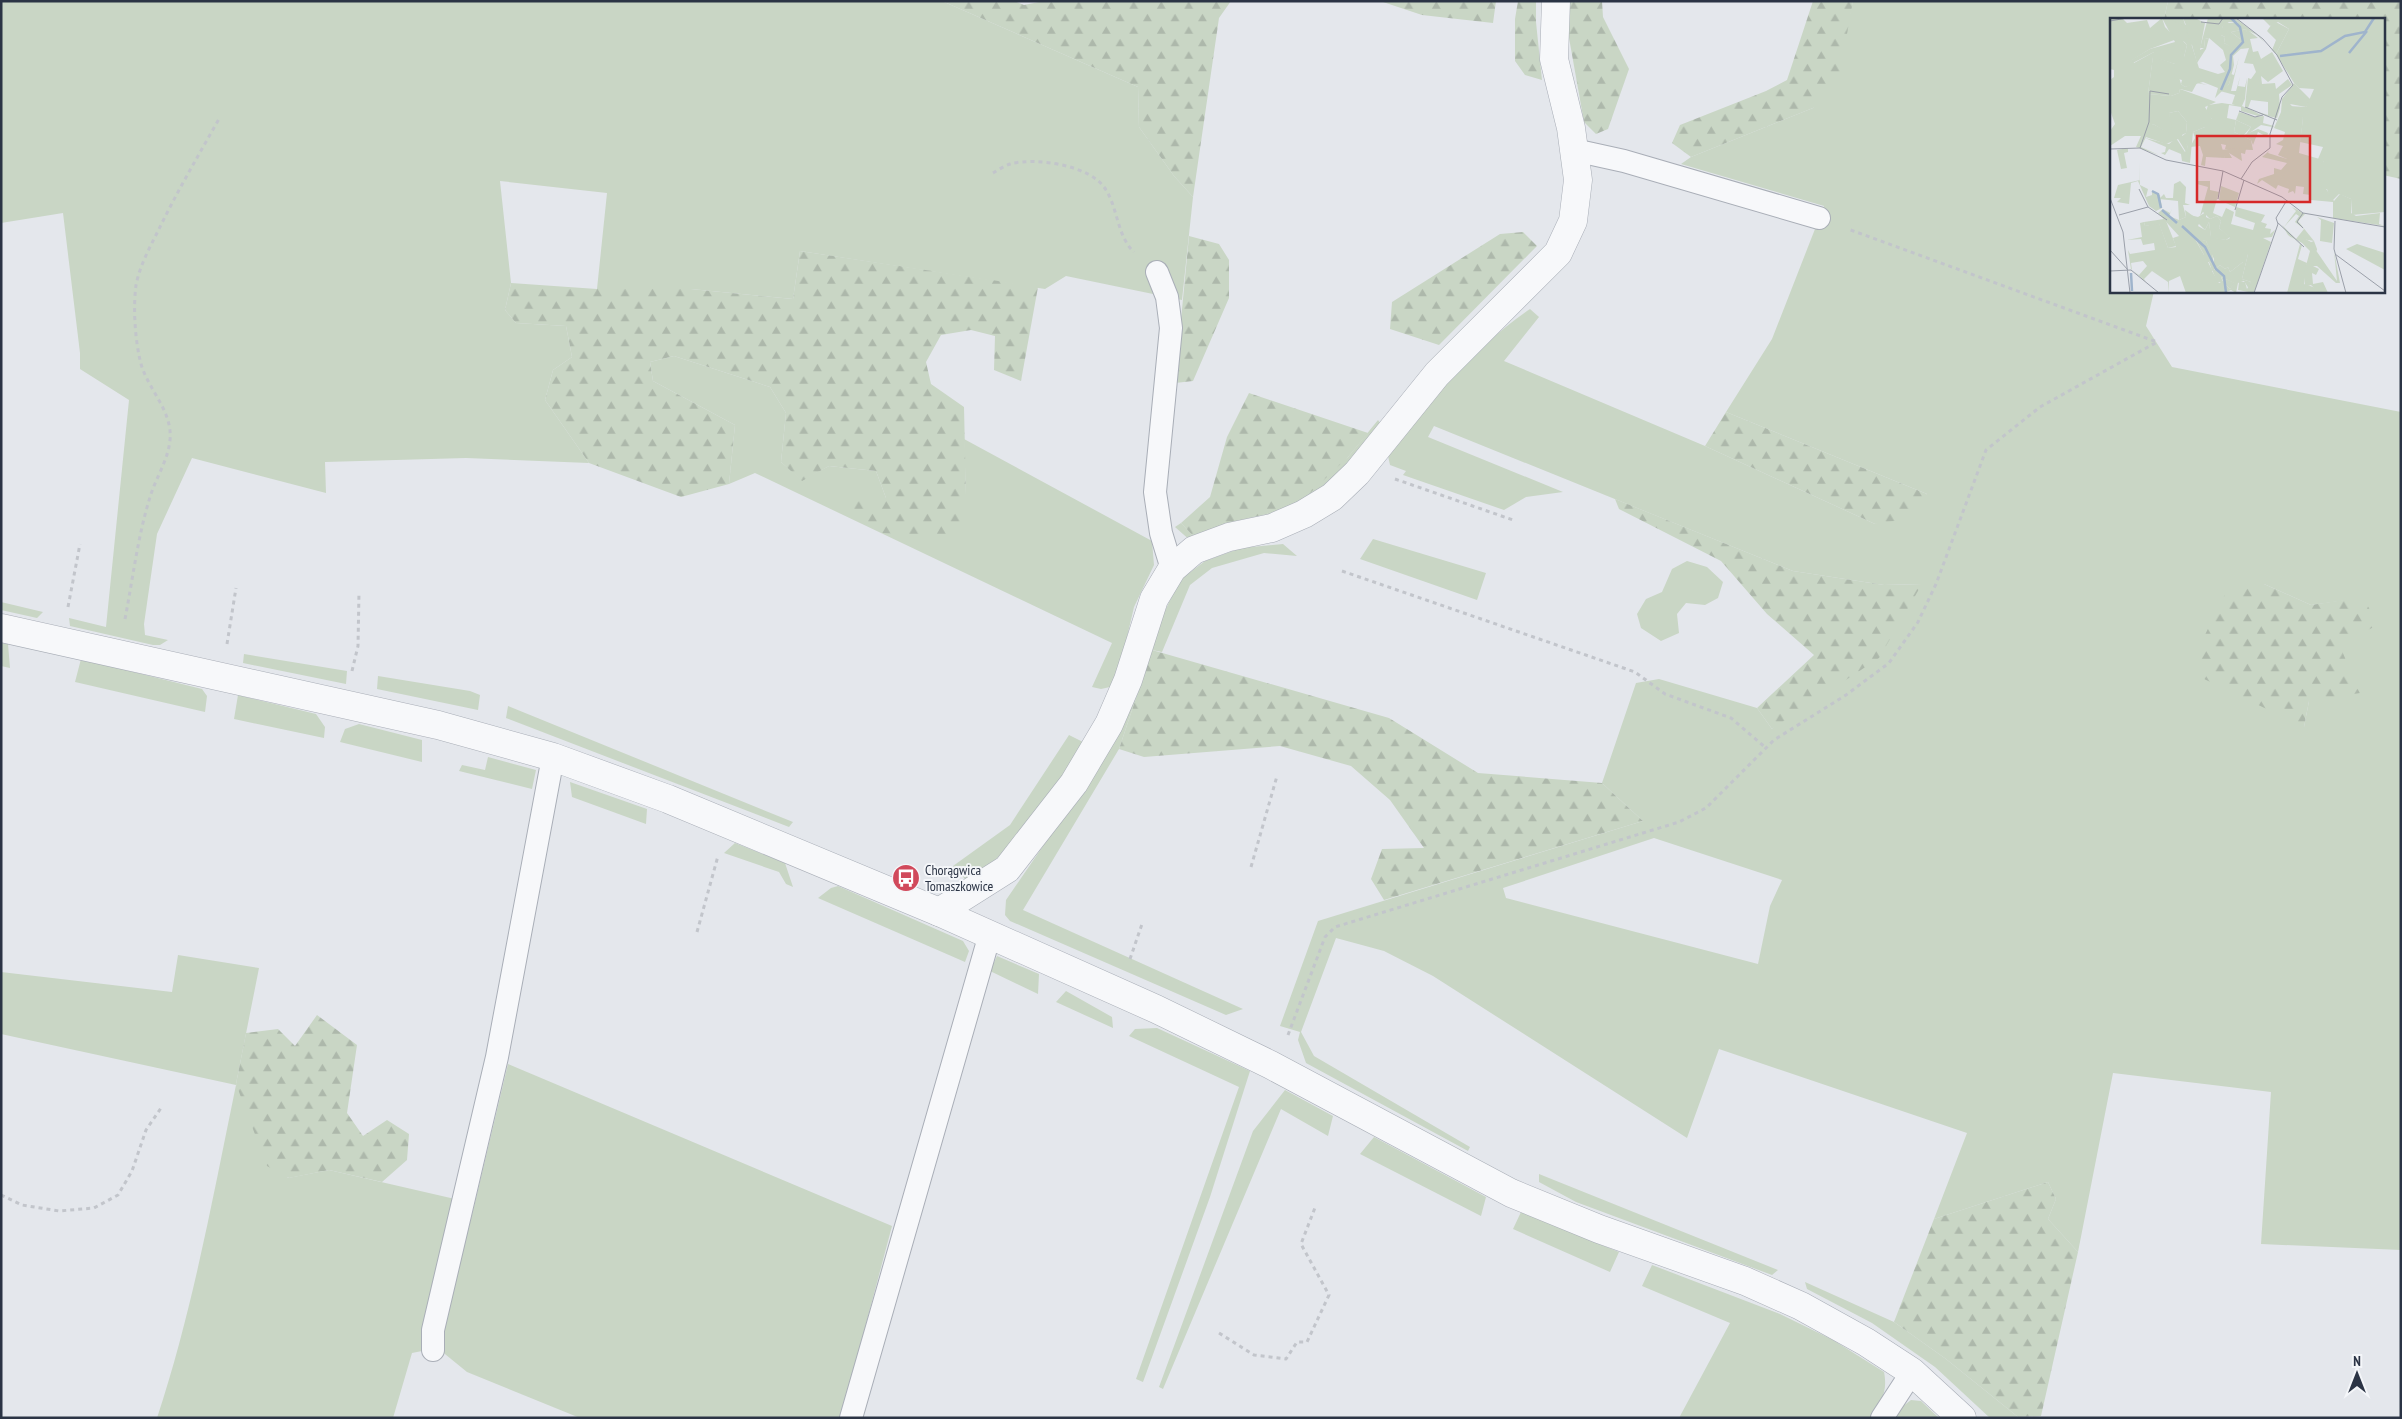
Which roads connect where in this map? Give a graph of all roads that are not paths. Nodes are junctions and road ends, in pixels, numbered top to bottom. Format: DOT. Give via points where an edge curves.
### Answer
graph roads {
  1 [pos="1556,1"];
  2 [pos="1574,150"];
  3 [pos="1819,218"];
  4 [pos="1157,272"];
  5 [pos="1172,569"];
  6 [pos="1,628"];
  7 [pos="553,757"];
  8 [pos="939,912"];
  9 [pos="990,934"];
  10 [pos="432,1350"];
  11 [pos="1912,1372"];
  12 [pos="850,1418"];
  13 [pos="1882,1418"];
  14 [pos="1962,1418"];
  1 -- 2 [label="street" via="1554,59 1572,128"];
  2 -- 3 [label="lane" via="1624,161"];
  2 -- 5 [label="street" via="1578,180 1573,221 1558,253 1437,374 1357,473 1332,498 1304,514 1272,528 1229,537 1194,550"];
  4 -- 5 [label="lane" via="1167,297 1171,328 1155,492 1161,533"];
  5 -- 8 [label="street" via="1154,599 1128,680 1109,724 1074,783 1007,869"];
  6 -- 7 [label="street" via="438,725"];
  7 -- 8 [label="street" via="668,799"];
  7 -- 10 [label="lane" via="497,1057 433,1330"];
  8 -- 9 [label="street"];
  9 -- 11 [label="street" via="1271,1065 1511,1193 1599,1229 1745,1281 1802,1306"];
  9 -- 12 [label="lane"];
  11 -- 13 [label="lane"];
  11 -- 14 [label="street"];
}
